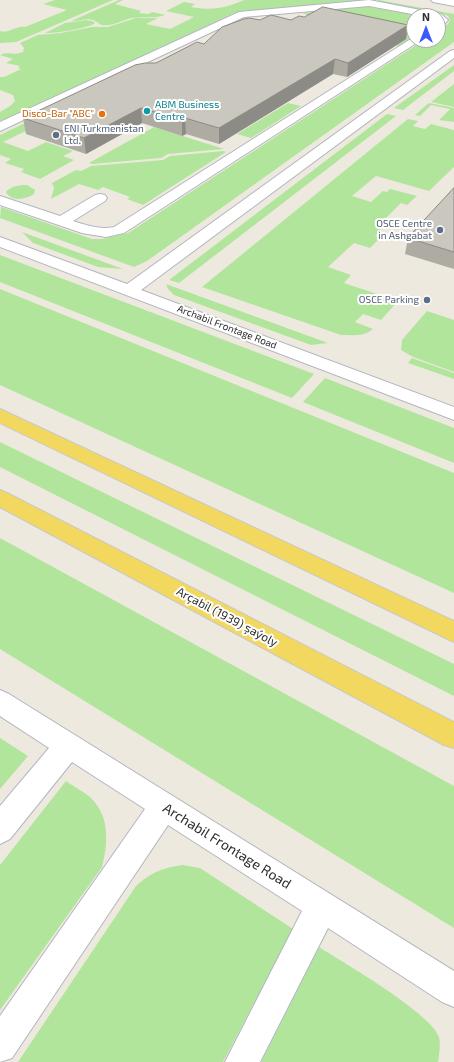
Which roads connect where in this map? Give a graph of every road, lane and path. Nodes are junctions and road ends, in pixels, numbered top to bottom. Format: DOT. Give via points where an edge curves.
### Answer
graph roads {
  1 [pos="436,0"];
  2 [pos="371,1"];
  3 [pos="454,3"];
  4 [pos="406,9"];
  5 [pos="297,12"];
  6 [pos="310,18"];
  7 [pos="290,20"];
  8 [pos="406,46"];
  9 [pos="454,53"];
  10 [pos="111,74"];
  11 [pos="129,80"];
  12 [pos="303,100"];
  13 [pos="317,104"];
  14 [pos="0,127"];
  15 [pos="235,142"];
  16 [pos="250,147"];
  17 [pos="100,198"];
  18 [pos="0,200"];
  19 [pos="61,222"];
  20 [pos="0,242"];
  21 [pos="130,290"];
  22 [pos="454,414"];
  23 [pos="0,415"];
  24 [pos="0,498"];
  25 [pos="454,632"];
  26 [pos="0,702"];
  27 [pos="454,736"];
  28 [pos="68,746"];
  29 [pos="164,806"];
  30 [pos="0,829"];
  31 [pos="322,906"];
  32 [pos="454,990"];
  33 [pos="0,1046"];
  34 [pos="242,1062"];
  1 -- 3 [label="street"];
  2 -- 4 [label="street"];
  2 -- 5 [label="street"];
  5 -- 6 [label="street"];
  5 -- 7 [label="street"];
  5 -- 10 [label="street" via="236,15"];
  8 -- 13 [label="street"];
  9 -- 21 [label="street"];
  10 -- 11 [label="street"];
  10 -- 14 [label="street"];
  12 -- 13 [label="street"];
  13 -- 16 [label="street"];
  15 -- 16 [label="street"];
  16 -- 19 [label="street" via="119,230 94,232"];
  17 -- 19 [label="street"];
  18 -- 19 [label="street"];
  20 -- 21 [label="street, Archabil Frontage Road"];
  21 -- 22 [label="street, Archabil Frontage Road"];
  23 -- 25 [label="main road"];
  24 -- 27 [label="main road, Arçabil (1939) şaýoly"];
  26 -- 28 [label="street, Archabil Frontage Road"];
  28 -- 29 [label="street, Archabil Frontage Road"];
  28 -- 30 [label="street"];
  29 -- 31 [label="street, Archabil Frontage Road"];
  29 -- 33 [label="street"];
  31 -- 32 [label="street, Archabil Frontage Road"];
  31 -- 34 [label="street"];
}
